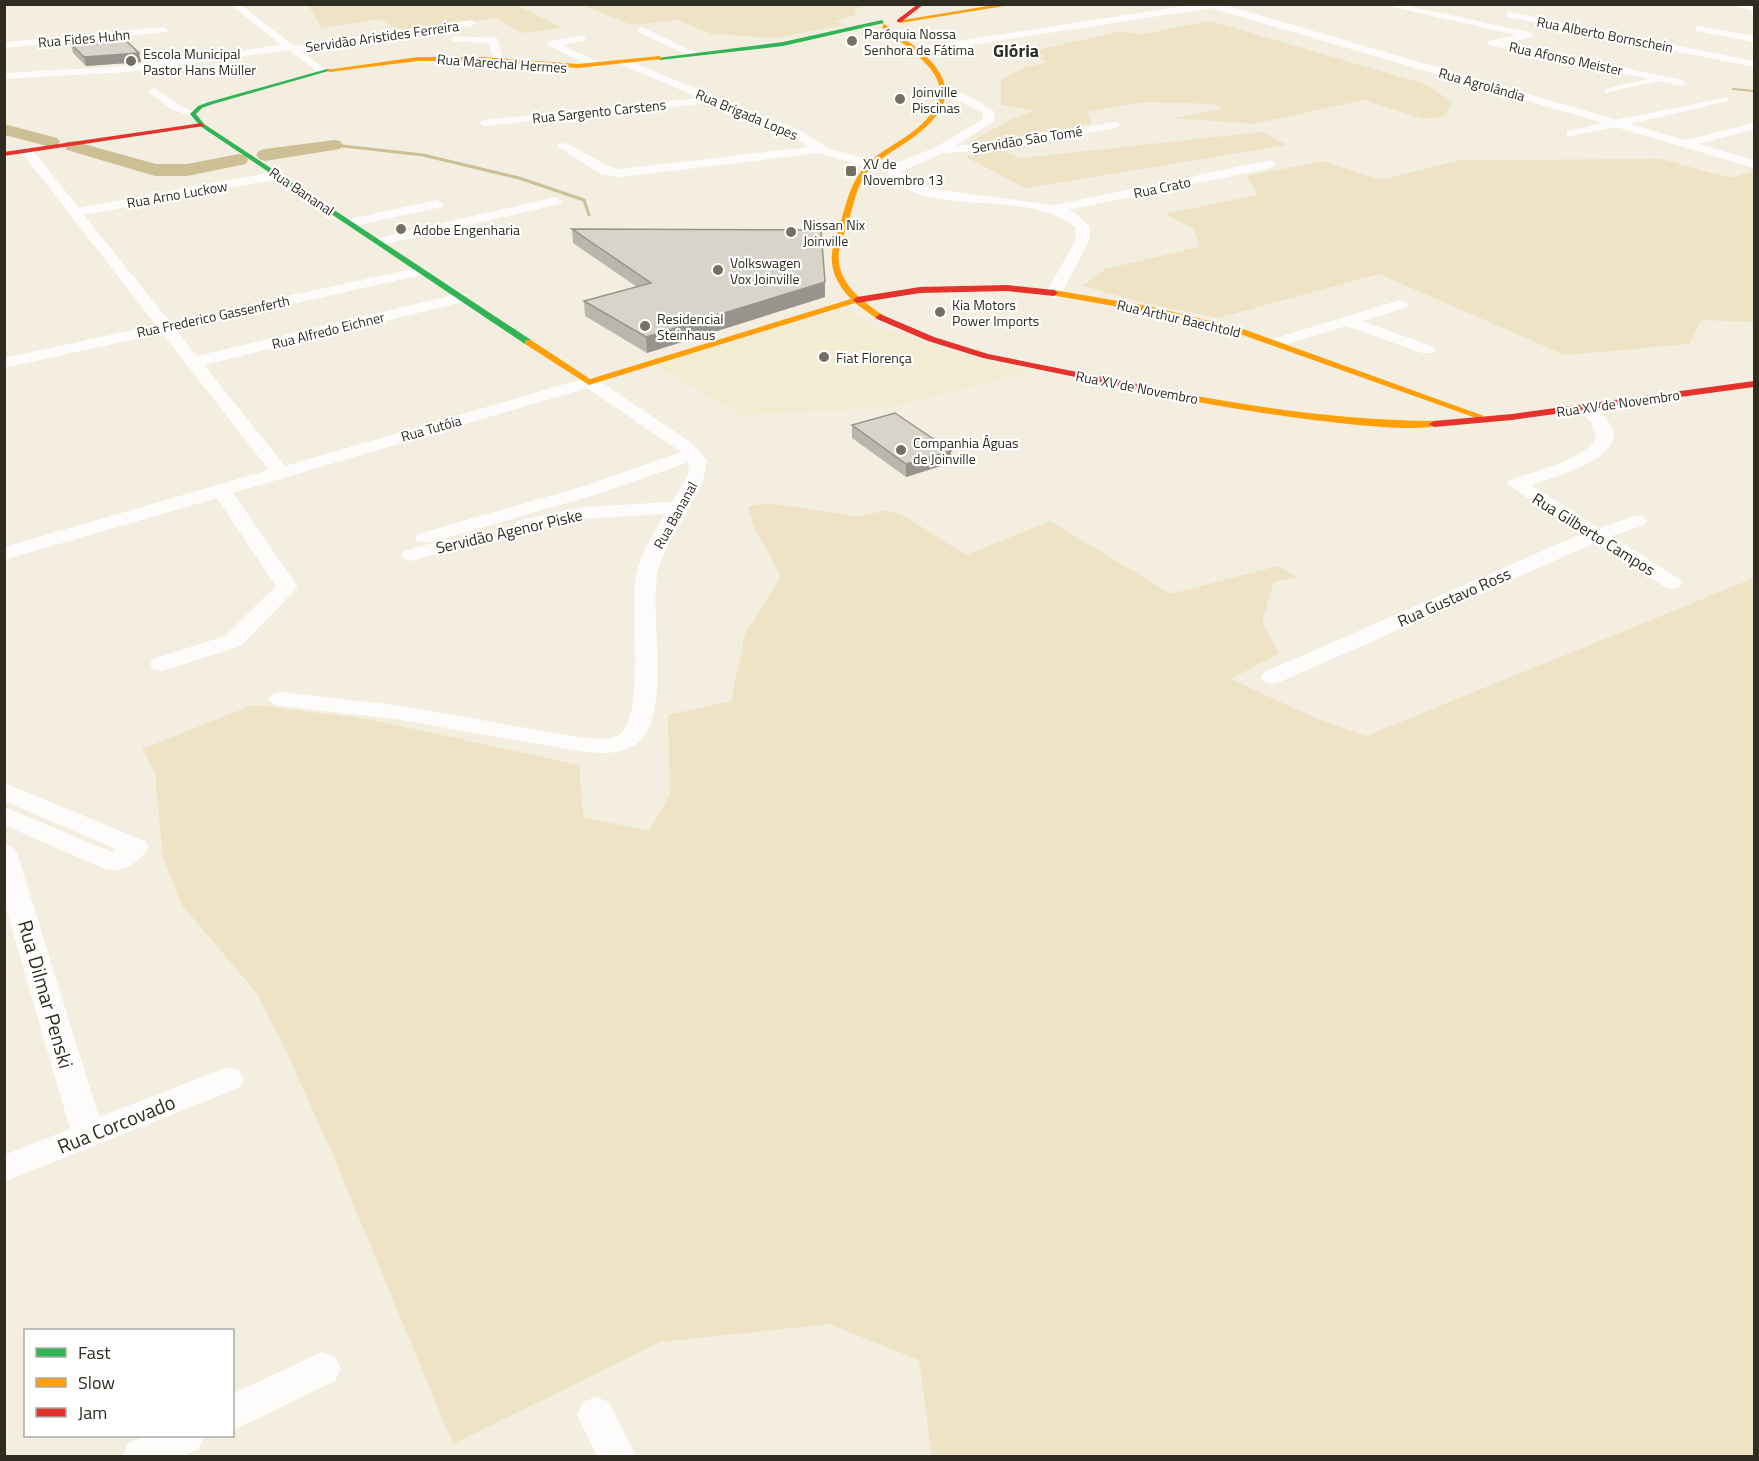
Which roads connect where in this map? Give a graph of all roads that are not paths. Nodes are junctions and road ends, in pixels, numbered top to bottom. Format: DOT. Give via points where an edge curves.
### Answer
graph roads {
  1 [pos="234,4"];
  2 [pos="1014,4"];
  3 [pos="1384,4"];
  4 [pos="1738,4"];
  5 [pos="1210,5"];
  6 [pos="925,11"];
  7 [pos="1503,14"];
  8 [pos="1754,14"];
  9 [pos="904,21"];
  10 [pos="471,22"];
  11 [pos="883,24"];
  12 [pos="1699,29"];
  13 [pos="163,30"];
  14 [pos="640,30"];
  15 [pos="455,39"];
  16 [pos="582,39"];
  17 [pos="899,39"];
  18 [pos="1755,40"];
  19 [pos="4,45"];
  20 [pos="291,48"];
  21 [pos="914,51"];
  22 [pos="691,53"];
  23 [pos="1701,53"];
  24 [pos="498,60"];
  25 [pos="624,62"];
  26 [pos="1755,63"];
  27 [pos="596,66"];
  28 [pos="321,71"];
  29 [pos="4,76"];
  30 [pos="1662,79"];
  31 [pos="1682,83"];
  32 [pos="943,89"];
  33 [pos="154,91"];
  34 [pos="1609,91"];
  35 [pos="713,99"];
  36 [pos="1724,99"];
  37 [pos="198,119"];
  38 [pos="484,123"];
  39 [pos="1617,124"];
  40 [pos="1115,125"];
  41 [pos="1755,126"];
  42 [pos="1571,134"];
  43 [pos="1684,143"];
  44 [pos="563,146"];
  45 [pos="822,149"];
  46 [pos="27,151"];
  47 [pos="938,151"];
  48 [pos="4,154"];
  49 [pos="870,164"];
  50 [pos="1271,164"];
  51 [pos="1755,164"];
  52 [pos="278,175"];
  53 [pos="555,201"];
  54 [pos="437,204"];
  55 [pos="1053,210"];
  56 [pos="75,212"];
  57 [pos="350,223"];
  58 [pos="378,242"];
  59 [pos="422,271"];
  60 [pos="1054,293"];
  61 [pos="462,297"];
  62 [pos="856,300"];
  63 [pos="1400,305"];
  64 [pos="1346,321"];
  65 [pos="165,326"];
  66 [pos="1275,343"];
  67 [pos="1428,350"];
  68 [pos="194,362"];
  69 [pos="4,363"];
  70 [pos="589,382"];
  71 [pos="1755,384"];
  72 [pos="1586,408"];
  73 [pos="1489,420"];
  74 [pos="693,454"];
  75 [pos="281,473"];
  76 [pos="221,490"];
  77 [pos="680,507"];
  78 [pos="1637,521"];
  79 [pos="1594,536"];
  80 [pos="425,538"];
  81 [pos="4,554"];
  82 [pos="411,555"];
  83 [pos="1672,583"];
  84 [pos="161,664"];
  85 [pos="1272,677"];
  86 [pos="281,699"];
  87 [pos="4,790"];
  88 [pos="4,815"];
  89 [pos="4,853"];
  90 [pos="228,1079"];
  91 [pos="88,1135"];
  92 [pos="4,1169"];
  93 [pos="322,1369"];
  94 [pos="234,1412"];
  95 [pos="596,1415"];
  96 [pos="617,1456"];
  1 -- 20 [label="street"];
  2 -- 6 [label="main road"];
  3 -- 30 [label="street, Rua Afonso Meister" via="1530,35 1492,43"];
  4 -- 8 [label="street"];
  5 -- 21 [label="street"];
  5 -- 39 [label="street, Rua Agrolândia"];
  6 -- 9 [label="main road"];
  7 -- 23 [label="street, Rua Alberto Bornschein"];
  9 -- 11 [label="main road, Rua Marechal Hermes"];
  9 -- 17 [label="main road"];
  10 -- 20 [label="street, Servidão Aristides Ferreira"];
  11 -- 17 [label="main road"];
  11 -- 22 [label="main road, Rua Marechal Hermes" via="783,44"];
  12 -- 18 [label="street"];
  13 -- 19 [label="street, Rua Fides Huhn"];
  14 -- 22 [label="street"];
  15 -- 24 [label="street" via="493,40"];
  16 -- 27 [label="street" via="551,44"];
  17 -- 21 [label="main road"];
  18 -- 23 [label="street"];
  20 -- 28 [label="street"];
  20 -- 29 [label="street, Servidão Aristides Ferreira" via="128,69"];
  21 -- 32 [label="main road" via="937,73"];
  22 -- 25 [label="main road, Rua Marechal Hermes"];
  23 -- 26 [label="street, Rua Alberto Bornschein"];
  24 -- 27 [label="main road, Rua Marechal Hermes" via="561,67"];
  24 -- 28 [label="main road, Rua Marechal Hermes" via="406,59"];
  25 -- 27 [label="main road, Rua Marechal Hermes"];
  25 -- 35 [label="street, Rua Brigada Lopes"];
  28 -- 37 [label="main road, Rua Marechal Hermes" via="211,103 196,110"];
  30 -- 31 [label="street, Rua Afonso Meister"];
  30 -- 34 [label="street"];
  32 -- 47 [label="street" via="981,107 990,116"];
  32 -- 49 [label="main road, Rua XV de Novembro" via="941,105 930,120"];
  33 -- 37 [label="street"];
  35 -- 38 [label="street, Rua Sargento Carstens"];
  35 -- 45 [label="street, Rua Brigada Lopes" via="797,134"];
  36 -- 39 [label="street"];
  37 -- 46 [label="main road, Rua Marechal Hermes"];
  37 -- 52 [label="main road, Rua Bananal"];
  39 -- 42 [label="street"];
  39 -- 43 [label="street, Rua Agrolândia"];
  40 -- 47 [label="street, Servidão São Tomé" via="994,146"];
  41 -- 43 [label="street"];
  43 -- 51 [label="street, Rua Agrolândia"];
  44 -- 45 [label="street" via="605,171 621,173"];
  45 -- 49 [label="street, Rua Brigada Lopes"];
  46 -- 48 [label="main road, Rua Marechal Hermes"];
  46 -- 56 [label="street"];
  47 -- 55 [label="street" via="906,162 894,172 895,176 909,186 934,193"];
  49 -- 62 [label="main road, Rua XV de Novembro" via="857,184 834,259 840,279"];
  50 -- 55 [label="street, Rua Crato"];
  52 -- 56 [label="street, Rua Arno Luckow"];
  52 -- 57 [label="main road, Rua Bananal"];
  53 -- 58 [label="street"];
  54 -- 57 [label="street"];
  55 -- 60 [label="street" via="1081,223 1083,230 1082,241"];
  56 -- 65 [label="street"];
  57 -- 58 [label="main road, Rua Bananal"];
  58 -- 59 [label="main road, Rua Bananal"];
  59 -- 61 [label="main road, Rua Bananal"];
  59 -- 65 [label="street, Rua Frederico Gassenferth"];
  60 -- 62 [label="main road, Rua Arthur Baechtold" via="954,288"];
  60 -- 66 [label="main road, Rua Arthur Baechtold" via="1186,316"];
  61 -- 68 [label="street, Rua Alfredo Eichner"];
  61 -- 70 [label="main road, Rua Bananal"];
  62 -- 70 [label="main road, Rua Tutóia"];
  62 -- 73 [label="main road, Rua XV de Novembro" via="890,322 960,348 1228,405 1359,423"];
  63 -- 64 [label="street"];
  64 -- 66 [label="street"];
  64 -- 67 [label="street"];
  65 -- 68 [label="street"];
  65 -- 69 [label="street, Rua Frederico Gassenferth"];
  66 -- 73 [label="main road, Rua Arthur Baechtold"];
  68 -- 75 [label="street"];
  70 -- 74 [label="street, Rua Bananal"];
  70 -- 75 [label="street, Rua Tutóia"];
  71 -- 72 [label="main road, Rua XV de Novembro"];
  72 -- 73 [label="main road, Rua XV de Novembro"];
  72 -- 79 [label="street, Rua Gilberto Campos" via="1597,416 1606,433 1600,450 1516,484"];
  74 -- 77 [label="street, Rua Bananal" via="699,468"];
  74 -- 80 [label="street" via="591,490"];
  75 -- 76 [label="street, Rua Tutóia"];
  76 -- 81 [label="street, Rua Tutóia"];
  76 -- 84 [label="street" via="287,587 233,641"];
  77 -- 82 [label="street, Servidão Agenor Piske" via="556,517"];
  77 -- 86 [label="street, Rua Bananal" via="648,570 644,588 642,706 635,733 622,743 607,747 584,745 411,712"];
  78 -- 79 [label="street, Rua Gustavo Ross"];
  79 -- 83 [label="street, Rua Gilberto Campos"];
  79 -- 85 [label="street, Rua Gustavo Ross"];
  87 -- 88 [label="street" via="136,847 114,863"];
  89 -- 91 [label="street, Rua Dilmar Penski"];
  90 -- 91 [label="street, Rua Corcovado"];
  91 -- 92 [label="street, Rua Corcovado"];
  93 -- 94 [label="street"];
  95 -- 96 [label="street"];
}
